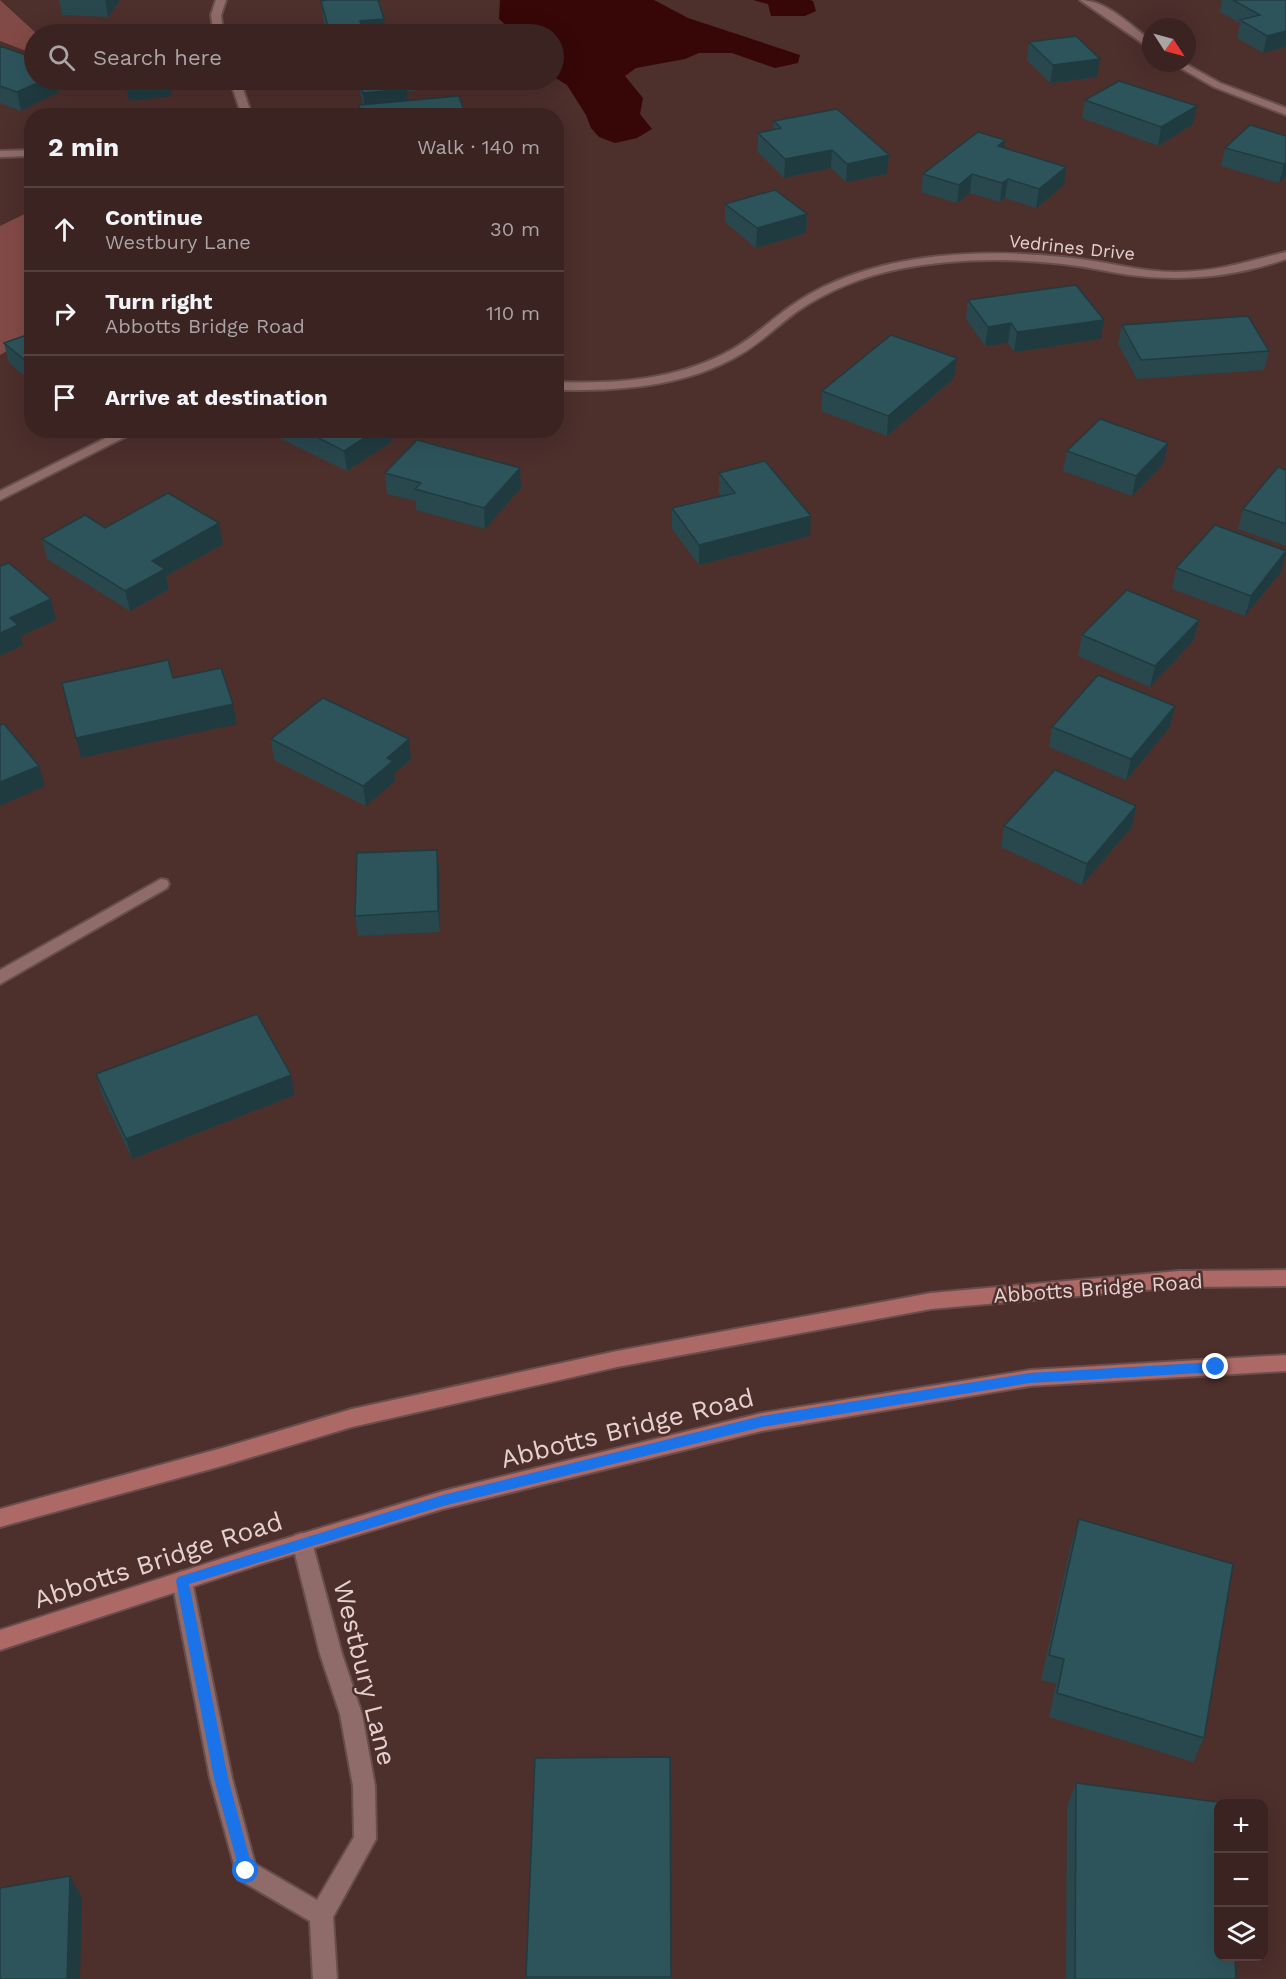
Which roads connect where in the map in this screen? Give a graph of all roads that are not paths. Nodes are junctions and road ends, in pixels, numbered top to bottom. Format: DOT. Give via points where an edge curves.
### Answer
graph roads {
  1 [pos="221,0"];
  2 [pos="1085,0"];
  3 [pos="217,24"];
  4 [pos="1142,39"];
  5 [pos="1193,72"];
  6 [pos="238,90"];
  7 [pos="244,108"];
  8 [pos="1286,112"];
  9 [pos="24,153"];
  10 [pos="0,154"];
  11 [pos="1286,255"];
  12 [pos="564,386"];
  13 [pos="117,438"];
  14 [pos="0,496"];
  15 [pos="161,884"];
  16 [pos="0,978"];
  17 [pos="1286,1278"];
  18 [pos="1286,1363"];
  19 [pos="0,1518"];
  20 [pos="302,1542"];
  21 [pos="182,1581"];
  22 [pos="0,1640"];
  23 [pos="321,1915"];
  24 [pos="325,1979"];
  1 -- 3 [label="street"];
  2 -- 4 [label="street"];
  5 -- 8 [label="street"];
  6 -- 7 [label="street"];
  9 -- 10 [label="street"];
  11 -- 12 [label="street, Vedrines Drive" via="1224,273 1179,275 1135,273 1022,257 963,257 911,263 832,287 798,306 730,356 694,371 648,382"];
  13 -- 14 [label="street"];
  15 -- 16 [label="street"];
  17 -- 19 [label="main road, Abbotts Bridge Road" via="1179,1279 931,1301 617,1359 352,1418"];
  18 -- 20 [label="main road, Abbotts Bridge Road" via="1030,1378 762,1422 443,1500"];
  20 -- 21 [label="main road, Abbotts Bridge Road"];
  20 -- 23 [label="street, Westbury Lane" via="351,1714 364,1786 365,1839"];
  21 -- 22 [label="main road, Abbotts Bridge Road"];
  21 -- 23 [label="street" via="221,1778 246,1871"];
  23 -- 24 [label="street"];
}
